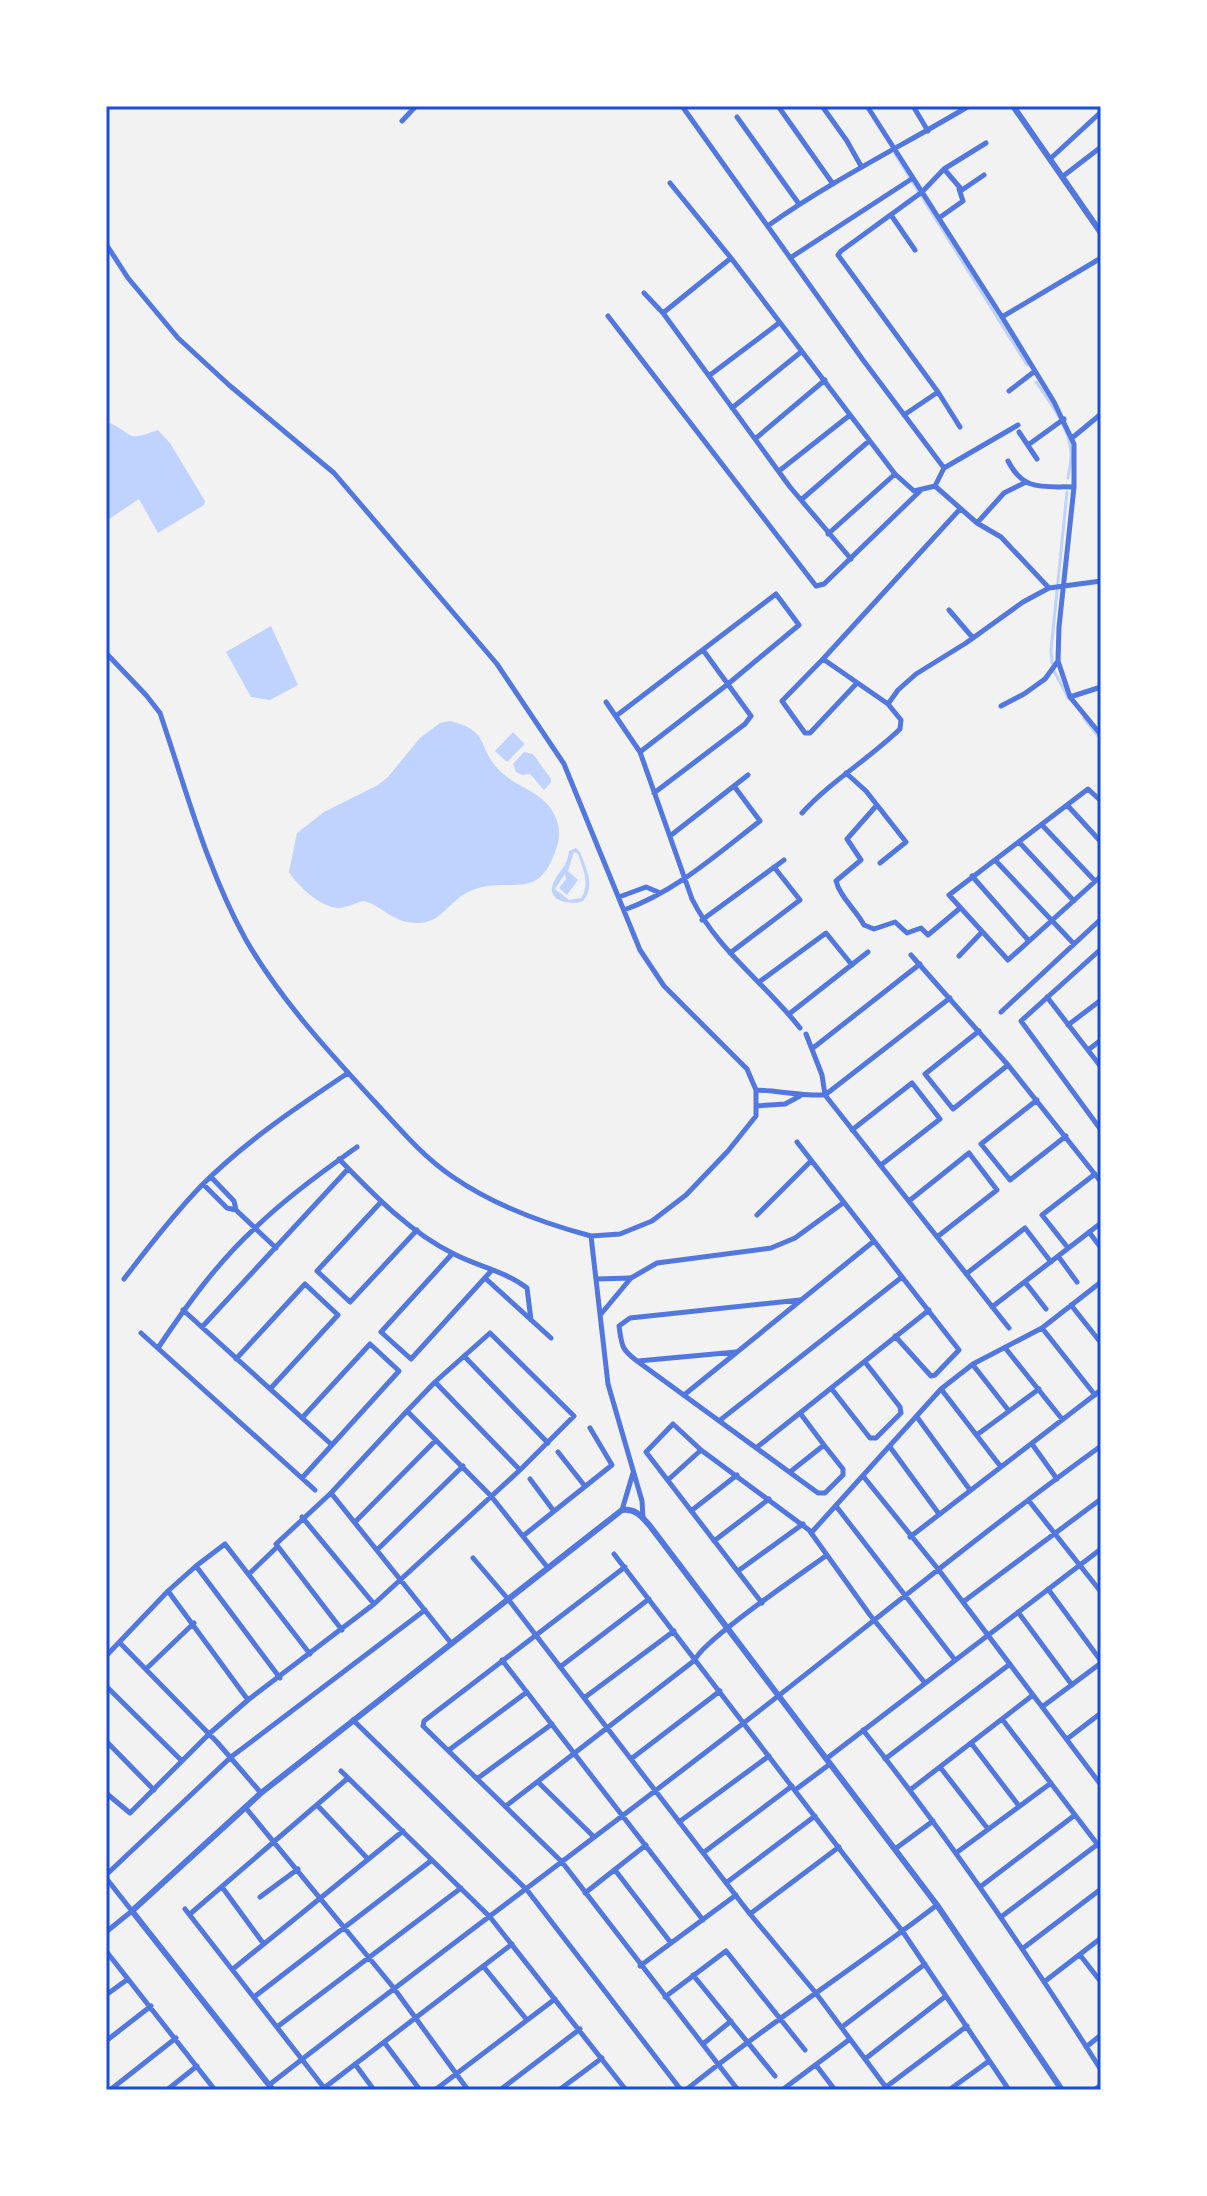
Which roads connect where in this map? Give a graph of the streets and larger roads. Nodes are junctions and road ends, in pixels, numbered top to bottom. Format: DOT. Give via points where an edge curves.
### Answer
graph roads {
  1 [pos="416,106"];
  2 [pos="682,106"];
  3 [pos="778,106"];
  4 [pos="822,106"];
  5 [pos="867,106"];
  6 [pos="913,106"];
  7 [pos="969,106"];
  8 [pos="1013,106"];
  9 [pos="1101,112"];
  10 [pos="737,117"];
  11 [pos="402,121"];
  12 [pos="928,131"];
  13 [pos="986,143"];
  14 [pos="1101,147"];
  15 [pos="894,151"];
  16 [pos="1050,159"];
  17 [pos="861,166"];
  18 [pos="944,169"];
  19 [pos="984,175"];
  20 [pos="1062,177"];
  21 [pos="911,179"];
  22 [pos="670,183"];
  23 [pos="833,184"];
  24 [pos="959,189"];
  25 [pos="921,194"];
  26 [pos="799,204"];
  27 [pos="891,215"];
  28 [pos="939,218"];
  29 [pos="769,225"];
  30 [pos="1101,233"];
  31 [pos="106,246"];
  32 [pos="915,250"];
  33 [pos="731,258"];
  34 [pos="790,258"];
  35 [pos="1101,258"];
  36 [pos="644,293"];
  37 [pos="663,313"];
  38 [pos="608,316"];
  39 [pos="1002,317"];
  40 [pos="779,323"];
  41 [pos="801,352"];
  42 [pos="1035,371"];
  43 [pos="710,375"];
  44 [pos="825,380"];
  45 [pos="1009,391"];
  46 [pos="938,392"];
  47 [pos="732,408"];
  48 [pos="1101,414"];
  49 [pos="850,415"];
  50 [pos="904,415"];
  51 [pos="1062,420"];
  52 [pos="960,427"];
  53 [pos="1072,438"];
  54 [pos="755,439"];
  55 [pos="869,441"];
  56 [pos="1028,445"];
  57 [pos="1037,459"];
  58 [pos="1008,461"];
  59 [pos="944,468"];
  60 [pos="779,471"];
  61 [pos="895,474"];
  62 [pos="1025,482"];
  63 [pos="935,486"];
  64 [pos="1074,487"];
  65 [pos="922,489"];
  66 [pos="801,500"];
  67 [pos="960,509"];
  68 [pos="977,523"];
  69 [pos="828,534"];
  70 [pos="851,559"];
  71 [pos="1101,581"];
  72 [pos="1057,588"];
  73 [pos="949,610"];
  74 [pos="973,638"];
  75 [pos="703,650"];
  76 [pos="106,653"];
  77 [pos="823,659"];
  78 [pos="1058,661"];
  79 [pos="857,683"];
  80 [pos="728,684"];
  81 [pos="1101,687"];
  82 [pos="1070,697"];
  83 [pos="606,702"];
  84 [pos="888,704"];
  85 [pos="1001,706"];
  86 [pos="616,716"];
  87 [pos="1101,735"];
  88 [pos="640,752"];
  89 [pos="846,773"];
  90 [pos="748,775"];
  91 [pos="734,786"];
  92 [pos="654,793"];
  93 [pos="1101,801"];
  94 [pos="877,805"];
  95 [pos="1068,806"];
  96 [pos="802,813"];
  97 [pos="1042,825"];
  98 [pos="670,836"];
  99 [pos="1019,842"];
  100 [pos="1101,842"];
  101 [pos="784,860"];
  102 [pos="995,860"];
  103 [pos="880,863"];
  104 [pos="774,867"];
  105 [pos="972,876"];
  106 [pos="1101,876"];
  107 [pos="685,879"];
  108 [pos="1095,881"];
  109 [pos="658,892"];
  110 [pos="619,897"];
  111 [pos="1074,901"];
  112 [pos="959,909"];
  113 [pos="624,910"];
  114 [pos="1101,919"];
  115 [pos="702,920"];
  116 [pos="1052,921"];
  117 [pos="981,933"];
  118 [pos="1029,941"];
  119 [pos="1074,945"];
  120 [pos="1101,949"];
  121 [pos="868,952"];
  122 [pos="730,953"];
  123 [pos="911,955"];
  124 [pos="959,956"];
  125 [pos="920,964"];
  126 [pos="852,965"];
  127 [pos="759,982"];
  128 [pos="1047,997"];
  129 [pos="950,998"];
  130 [pos="1101,1000"];
  131 [pos="1001,1012"];
  132 [pos="789,1014"];
  133 [pos="1068,1025"];
  134 [pos="800,1028"];
  135 [pos="979,1031"];
  136 [pos="806,1034"];
  137 [pos="1101,1040"];
  138 [pos="813,1048"];
  139 [pos="1088,1050"];
  140 [pos="1008,1065"];
  141 [pos="1101,1067"];
  142 [pos="348,1073"];
  143 [pos="756,1090"];
  144 [pos="825,1095"];
  145 [pos="800,1096"];
  146 [pos="1037,1100"];
  147 [pos="756,1106"];
  148 [pos="1100,1127"];
  149 [pos="852,1130"];
  150 [pos="1066,1136"];
  151 [pos="797,1142"];
  152 [pos="357,1147"];
  153 [pos="339,1159"];
  154 [pos="811,1161"];
  155 [pos="881,1165"];
  156 [pos="348,1169"];
  157 [pos="1095,1174"];
  158 [pos="211,1177"];
  159 [pos="1101,1182"];
  160 [pos="203,1184"];
  161 [pos="909,1201"];
  162 [pos="381,1202"];
  163 [pos="843,1203"];
  164 [pos="236,1210"];
  165 [pos="757,1215"];
  166 [pos="1101,1223"];
  167 [pos="253,1229"];
  168 [pos="417,1230"];
  169 [pos="1089,1232"];
  170 [pos="591,1236"];
  171 [pos="937,1237"];
  172 [pos="874,1241"];
  173 [pos="276,1248"];
  174 [pos="1068,1248"];
  175 [pos="1101,1248"];
  176 [pos="452,1254"];
  177 [pos="1058,1256"];
  178 [pos="1051,1262"];
  179 [pos="492,1270"];
  180 [pos="966,1274"];
  181 [pos="902,1277"];
  182 [pos="485,1278"];
  183 [pos="631,1278"];
  184 [pos="124,1279"];
  185 [pos="597,1279"];
  186 [pos="1025,1282"];
  187 [pos="1077,1282"];
  188 [pos="1101,1282"];
  189 [pos="800,1300"];
  190 [pos="1071,1305"];
  191 [pos="992,1307"];
  192 [pos="1046,1309"];
  193 [pos="183,1310"];
  194 [pos="929,1310"];
  195 [pos="601,1314"];
  196 [pos="531,1320"];
  197 [pos="202,1327"];
  198 [pos="1009,1328"];
  199 [pos="1042,1328"];
  200 [pos="141,1333"];
  201 [pos="895,1336"];
  202 [pos="551,1338"];
  203 [pos="1101,1343"];
  204 [pos="158,1348"];
  205 [pos="1006,1349"];
  206 [pos="737,1352"];
  207 [pos="464,1356"];
  208 [pos="236,1359"];
  209 [pos="637,1361"];
  210 [pos="865,1362"];
  211 [pos="973,1364"];
  212 [pos="435,1382"];
  213 [pos="831,1388"];
  214 [pos="270,1389"];
  215 [pos="941,1389"];
  216 [pos="1039,1389"];
  217 [pos="1101,1390"];
  218 [pos="684,1395"];
  219 [pos="1095,1395"];
  220 [pos="407,1411"];
  221 [pos="1009,1411"];
  222 [pos="800,1413"];
  223 [pos="917,1417"];
  224 [pos="302,1418"];
  225 [pos="1062,1419"];
  226 [pos="719,1421"];
  227 [pos="590,1428"];
  228 [pos="978,1434"];
  229 [pos="436,1440"];
  230 [pos="548,1443"];
  231 [pos="1032,1444"];
  232 [pos="332,1445"];
  233 [pos="824,1445"];
  234 [pos="1101,1446"];
  235 [pos="890,1447"];
  236 [pos="756,1448"];
  237 [pos="701,1450"];
  238 [pos="558,1452"];
  239 [pos="463,1466"];
  240 [pos="1001,1467"];
  241 [pos="520,1470"];
  242 [pos="633,1472"];
  243 [pos="790,1472"];
  244 [pos="737,1475"];
  245 [pos="863,1476"];
  246 [pos="302,1478"];
  247 [pos="530,1479"];
  248 [pos="669,1479"];
  249 [pos="1057,1479"];
  250 [pos="584,1485"];
  251 [pos="315,1490"];
  252 [pos="970,1490"];
  253 [pos="331,1493"];
  254 [pos="491,1496"];
  255 [pos="769,1499"];
  256 [pos="1101,1499"];
  257 [pos="1029,1501"];
  258 [pos="836,1506"];
  259 [pos="622,1510"];
  260 [pos="553,1511"];
  261 [pos="691,1511"];
  262 [pos="939,1514"];
  263 [pos="302,1517"];
  264 [pos="643,1518"];
  265 [pos="355,1522"];
  266 [pos="803,1524"];
  267 [pos="811,1533"];
  268 [pos="1054,1533"];
  269 [pos="523,1536"];
  270 [pos="910,1537"];
  271 [pos="714,1541"];
  272 [pos="277,1547"];
  273 [pos="1101,1549"];
  274 [pos="377,1550"];
  275 [pos="614,1554"];
  276 [pos="827,1555"];
  277 [pos="473,1558"];
  278 [pos="1080,1564"];
  279 [pos="196,1566"];
  280 [pos="625,1567"];
  281 [pos="548,1568"];
  282 [pos="938,1569"];
  283 [pos="738,1571"];
  284 [pos="250,1573"];
  285 [pos="404,1584"];
  286 [pos="1048,1589"];
  287 [pos="168,1591"];
  288 [pos="1101,1592"];
  289 [pos="905,1595"];
  290 [pos="508,1599"];
  291 [pos="649,1599"];
  292 [pos="963,1602"];
  293 [pos="762,1603"];
  294 [pos="374,1604"];
  295 [pos="425,1610"];
  296 [pos="1018,1612"];
  297 [pos="873,1619"];
  298 [pos="194,1623"];
  299 [pos="727,1629"];
  300 [pos="342,1630"];
  301 [pos="674,1631"];
  302 [pos="536,1634"];
  303 [pos="988,1634"];
  304 [pos="120,1643"];
  305 [pos="451,1643"];
  306 [pos="310,1654"];
  307 [pos="106,1656"];
  308 [pos="502,1660"];
  309 [pos="695,1660"];
  310 [pos="955,1660"];
  311 [pos="1101,1662"];
  312 [pos="1010,1664"];
  313 [pos="560,1667"];
  314 [pos="146,1669"];
  315 [pos="280,1678"];
  316 [pos="925,1683"];
  317 [pos="1072,1685"];
  318 [pos="106,1686"];
  319 [pos="720,1691"];
  320 [pos="527,1692"];
  321 [pos="779,1694"];
  322 [pos="1033,1695"];
  323 [pos="584,1698"];
  324 [pos="248,1700"];
  325 [pos="1042,1707"];
  326 [pos="1101,1713"];
  327 [pos="1002,1719"];
  328 [pos="353,1720"];
  329 [pos="744,1723"];
  330 [pos="552,1724"];
  331 [pos="608,1728"];
  332 [pos="863,1730"];
  333 [pos="210,1735"];
  334 [pos="1066,1739"];
  335 [pos="106,1741"];
  336 [pos="971,1743"];
  337 [pos="449,1750"];
  338 [pos="575,1754"];
  339 [pos="769,1756"];
  340 [pos="231,1757"];
  341 [pos="631,1759"];
  342 [pos="885,1759"];
  343 [pos="182,1761"];
  344 [pos="828,1761"];
  345 [pos="940,1767"];
  346 [pos="341,1771"];
  347 [pos="348,1778"];
  348 [pos="478,1778"];
  349 [pos="538,1782"];
  350 [pos="1051,1783"];
  351 [pos="1101,1785"];
  352 [pos="794,1788"];
  353 [pos="154,1790"];
  354 [pos="910,1790"];
  355 [pos="655,1791"];
  356 [pos="106,1793"];
  357 [pos="261,1793"];
  358 [pos="317,1805"];
  359 [pos="506,1806"];
  360 [pos="1019,1806"];
  361 [pos="245,1807"];
  362 [pos="624,1815"];
  363 [pos="1075,1815"];
  364 [pos="815,1816"];
  365 [pos="933,1821"];
  366 [pos="679,1822"];
  367 [pos="988,1829"];
  368 [pos="403,1831"];
  369 [pos="594,1838"];
  370 [pos="274,1842"];
  371 [pos="646,1845"];
  372 [pos="1099,1846"];
  373 [pos="839,1847"];
  374 [pos="895,1849"];
  375 [pos="703,1853"];
  376 [pos="956,1853"];
  377 [pos="368,1859"];
  378 [pos="432,1860"];
  379 [pos="562,1862"];
  380 [pos="298,1869"];
  381 [pos="615,1870"];
  382 [pos="106,1876"];
  383 [pos="726,1883"];
  384 [pos="222,1887"];
  385 [pos="980,1887"];
  386 [pos="461,1888"];
  387 [pos="1101,1889"];
  388 [pos="527,1890"];
  389 [pos="585,1893"];
  390 [pos="736,1895"];
  391 [pos="260,1897"];
  392 [pos="321,1898"];
  393 [pos="937,1905"];
  394 [pos="185,1909"];
  395 [pos="132,1911"];
  396 [pos="190,1914"];
  397 [pos="750,1914"];
  398 [pos="490,1917"];
  399 [pos="1001,1917"];
  400 [pos="703,1920"];
  401 [pos="344,1928"];
  402 [pos="106,1932"];
  403 [pos="903,1932"];
  404 [pos="1101,1938"];
  405 [pos="263,1943"];
  406 [pos="671,1943"];
  407 [pos="512,1944"];
  408 [pos="1022,1949"];
  409 [pos="106,1951"];
  410 [pos="1080,1955"];
  411 [pos="368,1957"];
  412 [pos="925,1964"];
  413 [pos="483,1966"];
  414 [pos="640,1966"];
  415 [pos="233,1969"];
  416 [pos="693,1975"];
  417 [pos="128,1979"];
  418 [pos="1044,1982"];
  419 [pos="1101,1982"];
  420 [pos="393,1987"];
  421 [pos="815,1992"];
  422 [pos="106,1995"];
  423 [pos="946,1996"];
  424 [pos="254,1997"];
  425 [pos="665,1997"];
  426 [pos="555,1999"];
  427 [pos="151,2006"];
  428 [pos="780,2018"];
  429 [pos="416,2019"];
  430 [pos="527,2020"];
  431 [pos="731,2021"];
  432 [pos="967,2026"];
  433 [pos="277,2027"];
  434 [pos="842,2027"];
  435 [pos="580,2029"];
  436 [pos="1101,2035"];
  437 [pos="176,2038"];
  438 [pos="850,2039"];
  439 [pos="106,2041"];
  440 [pos="748,2041"];
  441 [pos="384,2042"];
  442 [pos="703,2044"];
  443 [pos="1086,2047"];
  444 [pos="805,2050"];
  445 [pos="602,2058"];
  446 [pos="302,2059"];
  447 [pos="865,2059"];
  448 [pos="989,2061"];
  449 [pos="355,2064"];
  450 [pos="718,2064"];
  451 [pos="816,2065"];
  452 [pos="197,2066"];
  453 [pos="1101,2070"];
  454 [pos="458,2075"];
  455 [pos="775,2076"];
  456 [pos="1101,2085"];
  457 [pos="271,2087"];
  458 [pos="887,2088"];
  459 [pos="325,2089"];
  460 [pos="786,2089"];
  461 [pos="110,2090"];
  462 [pos="167,2090"];
  463 [pos="215,2090"];
  464 [pos="374,2090"];
  465 [pos="420,2090"];
  466 [pos="435,2090"];
  467 [pos="468,2090"];
  468 [pos="500,2090"];
  469 [pos="559,2090"];
  470 [pos="626,2090"];
  471 [pos="684,2090"];
  472 [pos="738,2090"];
  473 [pos="835,2090"];
  474 [pos="949,2090"];
  475 [pos="1009,2090"];
  476 [pos="1062,2090"];
  477 [pos="1094,2090"];
  1 -- 11 [label="street"];
  2 -- 29 [label="street"];
  3 -- 23 [label="street"];
  4 -- 17 [label="street"];
  5 -- 15 [label="street"];
  6 -- 12 [label="street"];
  7 -- 12 [label="street"];
  8 -- 16 [label="street"];
  9 -- 16 [label="street"];
  10 -- 26 [label="street"];
  12 -- 15 [label="street"];
  13 -- 18 [label="street"];
  14 -- 20 [label="street"];
  15 -- 17 [label="street"];
  15 -- 21 [label="street"];
  16 -- 20 [label="street"];
  17 -- 23 [label="street"];
  18 -- 24 [label="street"];
  18 -- 25 [label="street"];
  19 -- 24 [label="street"];
  20 -- 30 [label="street"];
  21 -- 25 [label="street"];
  21 -- 34 [label="street"];
  22 -- 33 [label="street"];
  23 -- 26 [label="street"];
  24 -- 28 [label="street" via="963,201"];
  25 -- 27 [label="street"];
  25 -- 28 [label="street"];
  26 -- 29 [label="street"];
  27 -- 32 [label="street"];
  27 -- 46 [label="street" via="841,251 839,259"];
  28 -- 39 [label="street"];
  29 -- 34 [label="street"];
  31 -- 110 [label="street" via="178,338 334,473 497,664 564,764"];
  33 -- 37 [label="street"];
  33 -- 40 [label="street"];
  34 -- 50 [label="street"];
  35 -- 39 [label="street"];
  36 -- 37 [label="street"];
  37 -- 43 [label="street"];
  38 -- 70 [label="street" via="813,583 824,584"];
  39 -- 42 [label="street"];
  40 -- 41 [label="street"];
  40 -- 43 [label="street"];
  41 -- 44 [label="street"];
  41 -- 47 [label="street"];
  42 -- 45 [label="street"];
  42 -- 51 [label="street"];
  43 -- 47 [label="street"];
  44 -- 49 [label="street"];
  44 -- 54 [label="street"];
  46 -- 50 [label="street"];
  46 -- 52 [label="street"];
  47 -- 54 [label="street"];
  48 -- 53 [label="street"];
  49 -- 55 [label="street"];
  49 -- 60 [label="street"];
  50 -- 59 [label="street"];
  51 -- 53 [label="street"];
  51 -- 56 [label="street"];
  53 -- 64 [label="street"];
  54 -- 60 [label="street"];
  55 -- 61 [label="street"];
  55 -- 66 [label="street"];
  56 -- 57 [label="street"];
  56 -- 59 [label="street" via="1019,429"];
  58 -- 62 [label="street"];
  59 -- 63 [label="street"];
  60 -- 66 [label="street"];
  61 -- 65 [label="street" via="910,489"];
  61 -- 69 [label="street"];
  62 -- 64 [label="street"];
  62 -- 68 [label="street" via="1007,490"];
  63 -- 65 [label="street"];
  63 -- 67 [label="street"];
  64 -- 72 [label="street"];
  65 -- 70 [label="street"];
  66 -- 69 [label="street"];
  67 -- 68 [label="street"];
  67 -- 77 [label="street"];
  68 -- 72 [label="street" via="1001,537"];
  69 -- 70 [label="street"];
  71 -- 72 [label="street"];
  72 -- 74 [label="street" via="1023,602"];
  72 -- 78 [label="street"];
  73 -- 74 [label="street"];
  74 -- 84 [label="street" via="904,683"];
  75 -- 80 [label="street"];
  75 -- 80 [label="street" via="776,594 799,625"];
  75 -- 86 [label="street"];
  76 -- 142 [label="street" via="160,713 218,881 247,940 288,1002"];
  77 -- 79 [label="street"];
  77 -- 79 [label="street" via="782,701 805,733"];
  78 -- 82 [label="street"];
  78 -- 85 [label="street" via="1045,679"];
  79 -- 84 [label="street"];
  80 -- 88 [label="street"];
  80 -- 92 [label="street" via="751,716"];
  81 -- 82 [label="street"];
  82 -- 87 [label="street"];
  83 -- 86 [label="street"];
  84 -- 89 [label="street" via="901,727"];
  86 -- 88 [label="street"];
  88 -- 92 [label="street"];
  89 -- 94 [label="street"];
  89 -- 96 [label="street"];
  90 -- 91 [label="street"];
  91 -- 98 [label="street"];
  91 -- 107 [label="street" via="760,821"];
  92 -- 98 [label="street"];
  93 -- 95 [label="street" via="1088,789"];
  94 -- 103 [label="street" via="906,842"];
  94 -- 112 [label="street" via="848,836 861,860 836,881 864,925 874,929 895,922 907,933 921,928 928,935"];
  95 -- 97 [label="street"];
  95 -- 100 [label="street"];
  97 -- 99 [label="street"];
  97 -- 108 [label="street"];
  98 -- 107 [label="street"];
  99 -- 102 [label="street"];
  99 -- 111 [label="street"];
  101 -- 104 [label="street"];
  102 -- 105 [label="street"];
  102 -- 116 [label="street"];
  104 -- 115 [label="street"];
  104 -- 122 [label="street" via="800,900"];
  105 -- 112 [label="street" via="949,894"];
  105 -- 118 [label="street"];
  106 -- 108 [label="street"];
  107 -- 109 [label="street"];
  107 -- 115 [label="street"];
  108 -- 111 [label="street"];
  109 -- 110 [label="street" via="646,887"];
  109 -- 113 [label="street"];
  110 -- 113 [label="street"];
  111 -- 116 [label="street"];
  112 -- 117 [label="street"];
  113 -- 143 [label="street" via="640,950 664,986 747,1069"];
  114 -- 119 [label="street"];
  115 -- 122 [label="street"];
  116 -- 118 [label="street"];
  116 -- 119 [label="street"];
  117 -- 118 [label="street" via="1008,960"];
  117 -- 124 [label="street"];
  119 -- 131 [label="street"];
  120 -- 128 [label="street"];
  121 -- 126 [label="street"];
  122 -- 127 [label="street"];
  123 -- 125 [label="street"];
  125 -- 129 [label="street"];
  125 -- 138 [label="street"];
  126 -- 127 [label="street" via="826,933"];
  126 -- 132 [label="street"];
  127 -- 132 [label="street"];
  128 -- 133 [label="street"];
  128 -- 148 [label="street" via="1021,1022"];
  129 -- 135 [label="street"];
  129 -- 144 [label="street"];
  130 -- 133 [label="street"];
  132 -- 134 [label="street"];
  133 -- 139 [label="street"];
  135 -- 140 [label="street"];
  135 -- 140 [label="street" via="925,1074 953,1109"];
  136 -- 138 [label="street"];
  137 -- 139 [label="street"];
  138 -- 144 [label="street"];
  139 -- 141 [label="street"];
  140 -- 146 [label="street"];
  142 -- 158 [label="street" via="252,1140"];
  142 -- 170 [label="street" via="421,1151 452,1176 544,1224"];
  143 -- 145 [label="street"];
  143 -- 147 [label="street"];
  144 -- 145 [label="street"];
  144 -- 149 [label="street"];
  145 -- 147 [label="street" via="785,1104"];
  146 -- 150 [label="street"];
  146 -- 150 [label="street" via="981,1144 1010,1180"];
  147 -- 170 [label="street" via="756,1116 744,1133 668,1210 620,1234"];
  149 -- 155 [label="street"];
  149 -- 155 [label="street" via="912,1083 940,1119"];
  150 -- 157 [label="street"];
  151 -- 154 [label="street"];
  152 -- 153 [label="street"];
  153 -- 156 [label="street"];
  153 -- 167 [label="street"];
  154 -- 163 [label="street"];
  154 -- 165 [label="street"];
  155 -- 161 [label="street"];
  156 -- 162 [label="street"];
  156 -- 173 [label="street"];
  157 -- 159 [label="street"];
  157 -- 174 [label="street" via="1042,1215"];
  158 -- 160 [label="street"];
  158 -- 164 [label="street"];
  160 -- 164 [label="street"];
  160 -- 184 [label="street"];
  161 -- 171 [label="street"];
  161 -- 171 [label="street" via="969,1153 997,1190"];
  162 -- 168 [label="street"];
  162 -- 168 [label="street" via="317,1271 350,1302"];
  163 -- 172 [label="street"];
  163 -- 183 [label="street" via="783,1244 670,1260"];
  164 -- 167 [label="street"];
  166 -- 169 [label="street"];
  167 -- 173 [label="street"];
  167 -- 193 [label="street"];
  168 -- 176 [label="street"];
  169 -- 174 [label="street"];
  169 -- 175 [label="street"];
  170 -- 185 [label="street"];
  171 -- 180 [label="street"];
  172 -- 181 [label="street"];
  172 -- 189 [label="street"];
  173 -- 197 [label="street"];
  174 -- 177 [label="street"];
  176 -- 179 [label="street"];
  176 -- 182 [label="street" via="381,1332 411,1359"];
  177 -- 178 [label="street"];
  177 -- 187 [label="street"];
  178 -- 180 [label="street" via="1025,1228"];
  178 -- 186 [label="street"];
  179 -- 182 [label="street"];
  179 -- 196 [label="street" via="527,1288"];
  180 -- 191 [label="street"];
  181 -- 194 [label="street"];
  181 -- 226 [label="street"];
  182 -- 196 [label="street"];
  183 -- 185 [label="street"];
  183 -- 195 [label="street"];
  185 -- 195 [label="street"];
  186 -- 191 [label="street"];
  186 -- 192 [label="street"];
  188 -- 190 [label="street"];
  189 -- 206 [label="street"];
  189 -- 209 [label="street" via="630,1318 619,1326 622,1346"];
  190 -- 199 [label="street"];
  190 -- 203 [label="street"];
  191 -- 198 [label="street"];
  193 -- 197 [label="street"];
  193 -- 204 [label="street"];
  194 -- 201 [label="street"];
  194 -- 201 [label="street" via="959,1350 935,1375 928,1374"];
  195 -- 242 [label="street" via="608,1384"];
  196 -- 202 [label="street"];
  197 -- 208 [label="street"];
  199 -- 205 [label="street"];
  199 -- 219 [label="street"];
  200 -- 204 [label="street"];
  201 -- 210 [label="street"];
  204 -- 246 [label="street"];
  205 -- 211 [label="street"];
  205 -- 216 [label="street"];
  206 -- 209 [label="street"];
  206 -- 218 [label="street"];
  207 -- 212 [label="street"];
  207 -- 230 [label="street"];
  207 -- 230 [label="street" via="490,1333 535,1375 574,1416"];
  208 -- 214 [label="street"];
  208 -- 214 [label="street" via="305,1284 338,1315"];
  209 -- 218 [label="street"];
  210 -- 213 [label="street"];
  210 -- 213 [label="street" via="901,1413 876,1438 870,1438"];
  211 -- 215 [label="street"];
  211 -- 221 [label="street"];
  212 -- 220 [label="street"];
  212 -- 241 [label="street"];
  213 -- 222 [label="street"];
  214 -- 224 [label="street"];
  215 -- 223 [label="street"];
  215 -- 228 [label="street"];
  216 -- 221 [label="street"];
  216 -- 225 [label="street"];
  217 -- 219 [label="street"];
  218 -- 226 [label="street"];
  219 -- 225 [label="street"];
  220 -- 229 [label="street"];
  220 -- 253 [label="street"];
  221 -- 228 [label="street"];
  222 -- 233 [label="street"];
  222 -- 236 [label="street"];
  223 -- 235 [label="street"];
  223 -- 252 [label="street"];
  224 -- 232 [label="street"];
  224 -- 232 [label="street" via="370,1344 378,1351 399,1371"];
  225 -- 231 [label="street"];
  226 -- 236 [label="street"];
  227 -- 250 [label="street" via="613,1463"];
  228 -- 240 [label="street"];
  229 -- 239 [label="street"];
  229 -- 265 [label="street"];
  230 -- 241 [label="street"];
  231 -- 240 [label="street"];
  231 -- 249 [label="street"];
  232 -- 246 [label="street"];
  233 -- 243 [label="street"];
  233 -- 243 [label="street" via="843,1469 825,1493"];
  234 -- 249 [label="street"];
  235 -- 245 [label="street"];
  235 -- 262 [label="street"];
  236 -- 243 [label="street"];
  237 -- 244 [label="street"];
  237 -- 248 [label="street"];
  237 -- 248 [label="street" via="673,1424 646,1452"];
  238 -- 250 [label="street"];
  239 -- 254 [label="street"];
  239 -- 274 [label="street"];
  240 -- 252 [label="street"];
  241 -- 254 [label="street"];
  242 -- 259 [label="street"];
  242 -- 264 [label="street"];
  244 -- 255 [label="street"];
  244 -- 261 [label="street"];
  245 -- 258 [label="street"];
  245 -- 270 [label="street"];
  246 -- 251 [label="street"];
  247 -- 260 [label="street"];
  248 -- 261 [label="street"];
  249 -- 257 [label="street"];
  250 -- 260 [label="street"];
  252 -- 262 [label="street"];
  253 -- 263 [label="street"];
  253 -- 265 [label="street"];
  254 -- 269 [label="street"];
  254 -- 285 [label="street"];
  255 -- 266 [label="street"];
  255 -- 271 [label="street"];
  256 -- 268 [label="street"];
  257 -- 268 [label="street"];
  257 -- 282 [label="street"];
  258 -- 267 [label="street"];
  258 -- 289 [label="street"];
  259 -- 264 [label="street"];
  259 -- 281 [label="street"];
  260 -- 269 [label="street"];
  261 -- 271 [label="street"];
  262 -- 270 [label="street"];
  263 -- 272 [label="street" via="277,1540"];
  263 -- 294 [label="street"];
  264 -- 299 [label="street"];
  265 -- 274 [label="street"];
  266 -- 267 [label="street"];
  266 -- 283 [label="street"];
  267 -- 276 [label="street"];
  268 -- 278 [label="street"];
  268 -- 292 [label="street"];
  269 -- 281 [label="street"];
  270 -- 282 [label="street"];
  271 -- 283 [label="street"];
  272 -- 284 [label="street"];
  272 -- 300 [label="street"];
  273 -- 278 [label="street"];
  274 -- 285 [label="street"];
  275 -- 280 [label="street"];
  276 -- 293 [label="street"];
  276 -- 297 [label="street"];
  277 -- 290 [label="street"];
  278 -- 286 [label="street"];
  278 -- 288 [label="street"];
  279 -- 284 [label="street" via="223,1543"];
  279 -- 287 [label="street"];
  279 -- 315 [label="street"];
  280 -- 291 [label="street"];
  280 -- 302 [label="street"];
  281 -- 290 [label="street"];
  282 -- 289 [label="street"];
  282 -- 292 [label="street"];
  283 -- 293 [label="street"];
  284 -- 306 [label="street"];
  285 -- 294 [label="street"];
  285 -- 295 [label="street"];
  286 -- 296 [label="street"];
  286 -- 311 [label="street"];
  287 -- 298 [label="street"];
  287 -- 304 [label="street"];
  289 -- 297 [label="street"];
  289 -- 310 [label="street"];
  290 -- 302 [label="street"];
  290 -- 305 [label="street"];
  291 -- 301 [label="street"];
  291 -- 313 [label="street"];
  292 -- 303 [label="street"];
  293 -- 299 [label="street"];
  294 -- 300 [label="street"];
  295 -- 305 [label="street"];
  295 -- 340 [label="street"];
  296 -- 303 [label="street"];
  296 -- 317 [label="street"];
  297 -- 316 [label="street"];
  297 -- 321 [label="street"];
  298 -- 314 [label="street"];
  298 -- 324 [label="street"];
  299 -- 309 [label="street"];
  299 -- 321 [label="street"];
  300 -- 306 [label="street"];
  301 -- 309 [label="street"];
  301 -- 323 [label="street"];
  302 -- 308 [label="street"];
  302 -- 313 [label="street"];
  303 -- 310 [label="street"];
  303 -- 312 [label="street"];
  304 -- 307 [label="street"];
  304 -- 314 [label="street"];
  305 -- 328 [label="street"];
  306 -- 315 [label="street"];
  308 -- 320 [label="street"];
  308 -- 337 [label="street" via="423,1722"];
  309 -- 319 [label="street"];
  309 -- 331 [label="street"];
  310 -- 316 [label="street"];
  311 -- 317 [label="street"];
  312 -- 322 [label="street"];
  312 -- 342 [label="street"];
  313 -- 323 [label="street"];
  314 -- 333 [label="street"];
  315 -- 324 [label="street"];
  316 -- 332 [label="street"];
  317 -- 325 [label="street"];
  318 -- 343 [label="street"];
  319 -- 329 [label="street"];
  319 -- 341 [label="street"];
  320 -- 330 [label="street"];
  320 -- 337 [label="street"];
  321 -- 329 [label="street"];
  321 -- 344 [label="street"];
  322 -- 325 [label="street"];
  322 -- 327 [label="street"];
  323 -- 331 [label="street"];
  324 -- 333 [label="street"];
  325 -- 334 [label="street"];
  326 -- 334 [label="street"];
  327 -- 336 [label="street"];
  327 -- 350 [label="street"];
  328 -- 357 [label="street"];
  328 -- 388 [label="street"];
  329 -- 339 [label="street"];
  329 -- 355 [label="street"];
  330 -- 338 [label="street"];
  330 -- 348 [label="street"];
  331 -- 338 [label="street"];
  331 -- 341 [label="street"];
  332 -- 342 [label="street"];
  332 -- 344 [label="street"];
  333 -- 340 [label="street"];
  333 -- 343 [label="street"];
  334 -- 351 [label="street"];
  335 -- 353 [label="street"];
  336 -- 345 [label="street"];
  336 -- 360 [label="street"];
  337 -- 348 [label="street"];
  338 -- 349 [label="street"];
  338 -- 362 [label="street"];
  339 -- 352 [label="street"];
  339 -- 366 [label="street"];
  340 -- 357 [label="street"];
  340 -- 382 [label="street"];
  341 -- 355 [label="street"];
  342 -- 354 [label="street"];
  343 -- 353 [label="street"];
  344 -- 352 [label="street"];
  344 -- 374 [label="street"];
  345 -- 354 [label="street"];
  345 -- 367 [label="street"];
  346 -- 347 [label="street"];
  347 -- 358 [label="street"];
  347 -- 368 [label="street"];
  348 -- 359 [label="street"];
  349 -- 359 [label="street"];
  349 -- 369 [label="street"];
  350 -- 360 [label="street"];
  350 -- 363 [label="street"];
  352 -- 364 [label="street"];
  352 -- 375 [label="street"];
  353 -- 356 [label="street" via="129,1814"];
  354 -- 365 [label="street"];
  355 -- 362 [label="street"];
  355 -- 366 [label="street"];
  357 -- 361 [label="street"];
  358 -- 370 [label="street"];
  358 -- 377 [label="street"];
  359 -- 379 [label="street"];
  360 -- 367 [label="street"];
  361 -- 370 [label="street"];
  361 -- 395 [label="street"];
  362 -- 369 [label="street"];
  362 -- 371 [label="street"];
  363 -- 372 [label="street"];
  363 -- 385 [label="street"];
  364 -- 373 [label="street"];
  364 -- 383 [label="street"];
  365 -- 374 [label="street"];
  365 -- 376 [label="street"];
  366 -- 375 [label="street"];
  367 -- 376 [label="street"];
  368 -- 377 [label="street"];
  368 -- 378 [label="street"];
  369 -- 379 [label="street"];
  370 -- 380 [label="street"];
  370 -- 384 [label="street"];
  371 -- 381 [label="street"];
  371 -- 400 [label="street"];
  372 -- 399 [label="street"];
  373 -- 397 [label="street"];
  373 -- 403 [label="street"];
  374 -- 393 [label="street"];
  375 -- 383 [label="street"];
  376 -- 385 [label="street"];
  377 -- 392 [label="street"];
  378 -- 386 [label="street"];
  378 -- 401 [label="street"];
  379 -- 388 [label="street"];
  379 -- 389 [label="street"];
  380 -- 391 [label="street"];
  380 -- 392 [label="street"];
  381 -- 389 [label="street"];
  381 -- 406 [label="street"];
  382 -- 395 [label="street"];
  383 -- 390 [label="street"];
  384 -- 396 [label="street"];
  384 -- 405 [label="street"];
  385 -- 399 [label="street"];
  386 -- 398 [label="street"];
  386 -- 411 [label="street"];
  387 -- 408 [label="street"];
  388 -- 398 [label="street"];
  388 -- 471 [label="street"];
  389 -- 414 [label="street"];
  390 -- 397 [label="street"];
  390 -- 400 [label="street"];
  392 -- 401 [label="street"];
  392 -- 405 [label="street"];
  393 -- 403 [label="street"];
  393 -- 476 [label="street"];
  394 -- 396 [label="street"];
  395 -- 402 [label="street"];
  395 -- 457 [label="street"];
  396 -- 415 [label="street"];
  397 -- 421 [label="street"];
  398 -- 407 [label="street"];
  398 -- 420 [label="street"];
  399 -- 408 [label="street"];
  400 -- 406 [label="street"];
  401 -- 411 [label="street"];
  401 -- 424 [label="street"];
  403 -- 412 [label="street"];
  403 -- 421 [label="street"];
  404 -- 410 [label="street"];
  405 -- 415 [label="street"];
  406 -- 414 [label="street"];
  407 -- 413 [label="street"];
  407 -- 426 [label="street"];
  408 -- 418 [label="street"];
  409 -- 417 [label="street"];
  410 -- 418 [label="street"];
  410 -- 419 [label="street"];
  411 -- 420 [label="street"];
  411 -- 433 [label="street"];
  412 -- 423 [label="street"];
  412 -- 434 [label="street"];
  413 -- 429 [label="street"];
  413 -- 430 [label="street"];
  414 -- 425 [label="street"];
  415 -- 424 [label="street"];
  416 -- 425 [label="street"];
  416 -- 428 [label="street" via="726,1951"];
  416 -- 431 [label="street"];
  417 -- 422 [label="street"];
  417 -- 427 [label="street"];
  418 -- 443 [label="street"];
  420 -- 429 [label="street"];
  420 -- 446 [label="street"];
  421 -- 428 [label="street"];
  421 -- 434 [label="street"];
  423 -- 432 [label="street"];
  423 -- 447 [label="street"];
  424 -- 433 [label="street"];
  425 -- 442 [label="street"];
  426 -- 430 [label="street"];
  426 -- 435 [label="street"];
  427 -- 437 [label="street"];
  427 -- 439 [label="street"];
  428 -- 440 [label="street"];
  428 -- 444 [label="street"];
  429 -- 441 [label="street"];
  429 -- 454 [label="street"];
  430 -- 454 [label="street"];
  431 -- 440 [label="street"];
  431 -- 442 [label="street"];
  432 -- 448 [label="street"];
  432 -- 458 [label="street"];
  433 -- 446 [label="street"];
  434 -- 438 [label="street"];
  435 -- 445 [label="street"];
  435 -- 468 [label="street"];
  436 -- 443 [label="street"];
  437 -- 452 [label="street"];
  437 -- 461 [label="street"];
  438 -- 447 [label="street"];
  438 -- 451 [label="street"];
  440 -- 450 [label="street"];
  440 -- 455 [label="street"];
  441 -- 449 [label="street"];
  441 -- 465 [label="street"];
  442 -- 450 [label="street"];
  443 -- 453 [label="street"];
  445 -- 469 [label="street"];
  445 -- 470 [label="street"];
  446 -- 457 [label="street"];
  446 -- 459 [label="street"];
  447 -- 458 [label="street"];
  448 -- 474 [label="street"];
  448 -- 475 [label="street"];
  449 -- 459 [label="street"];
  449 -- 464 [label="street"];
  450 -- 471 [label="street"];
  450 -- 472 [label="street"];
  451 -- 460 [label="street"];
  451 -- 473 [label="street"];
  452 -- 462 [label="street"];
  452 -- 463 [label="street"];
  454 -- 466 [label="street"];
  454 -- 467 [label="street"];
  456 -- 477 [label="street"];
}
